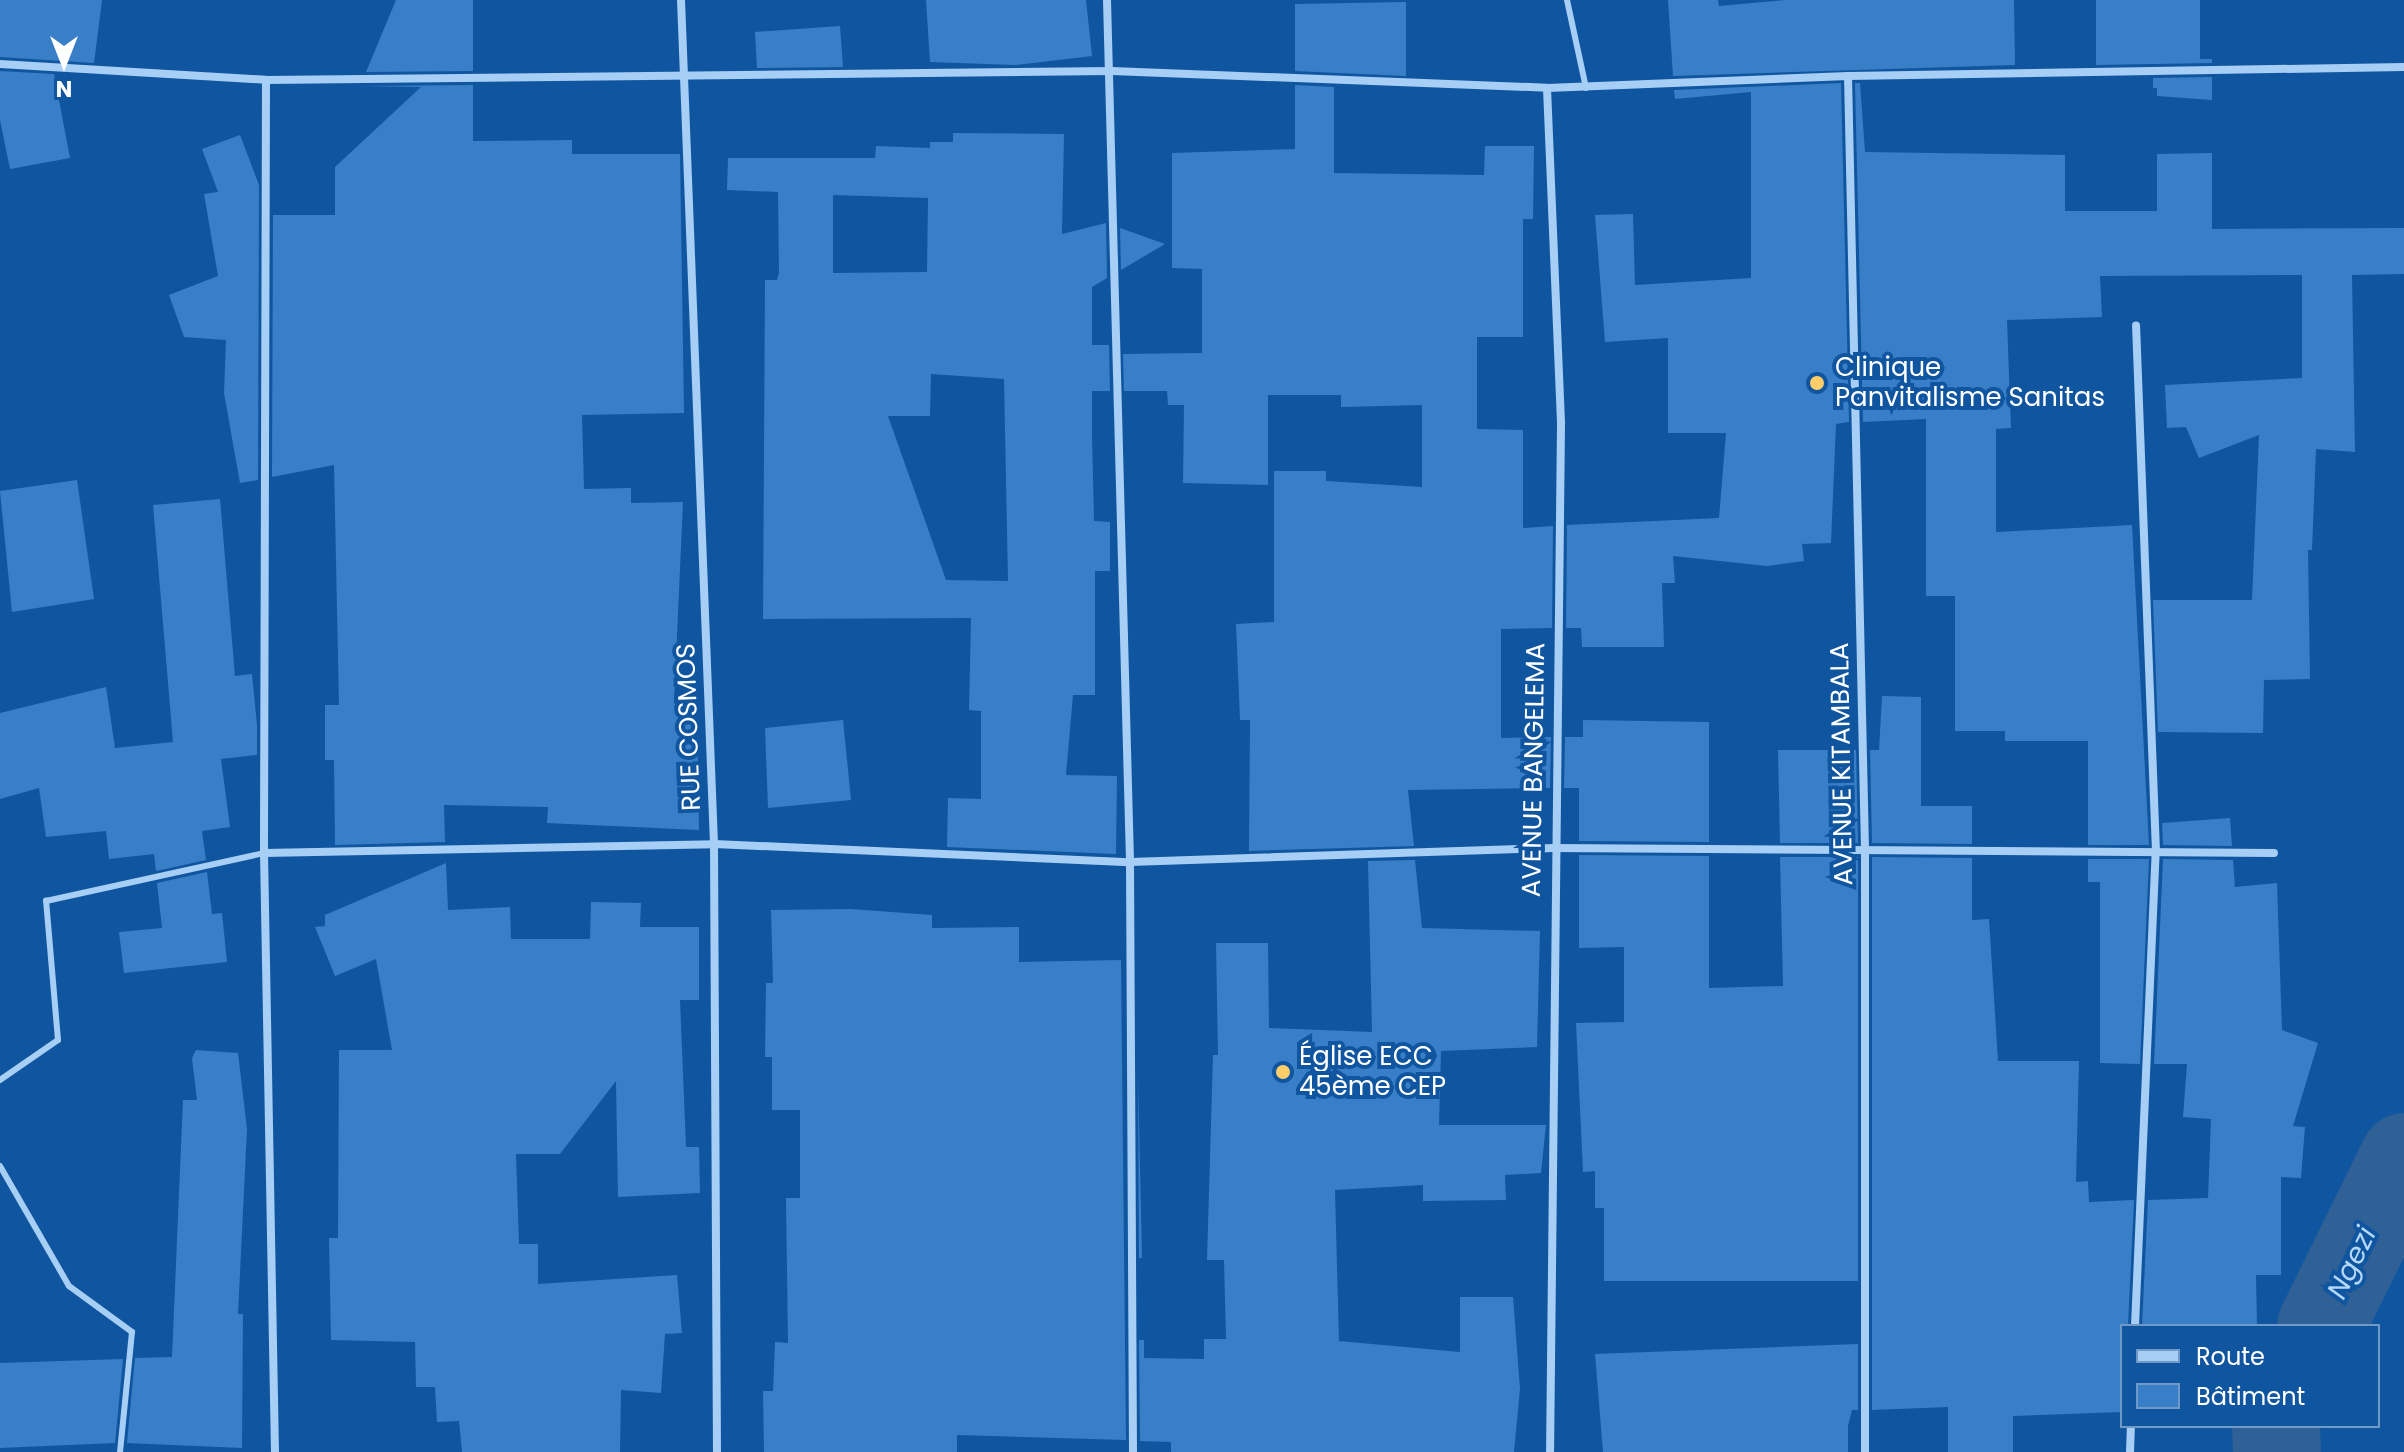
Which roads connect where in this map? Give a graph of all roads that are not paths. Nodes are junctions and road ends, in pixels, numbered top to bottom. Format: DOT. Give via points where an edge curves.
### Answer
graph roads {
  1 [pos="681,0"];
  2 [pos="1107,0"];
  3 [pos="1567,0"];
  4 [pos="0,64"];
  5 [pos="2404,67"];
  6 [pos="1112,71"];
  7 [pos="1848,76"];
  8 [pos="684,78"];
  9 [pos="266,80"];
  10 [pos="1547,88"];
  11 [pos="1586,88"];
  12 [pos="2136,325"];
  13 [pos="714,844"];
  14 [pos="1553,848"];
  15 [pos="1865,850"];
  16 [pos="2156,852"];
  17 [pos="264,853"];
  18 [pos="2274,853"];
  19 [pos="1130,862"];
  20 [pos="0,1080"];
  21 [pos="0,1166"];
  22 [pos="2135,1324"];
  23 [pos="2131,1428"];
  24 [pos="120,1452"];
  25 [pos="275,1452"];
  26 [pos="717,1452"];
  27 [pos="1133,1452"];
  28 [pos="1550,1452"];
  29 [pos="1865,1452"];
  30 [pos="2130,1452"];
  1 -- 8 [label="street, RUE COSMOS"];
  2 -- 6 [label="street"];
  3 -- 11 [label="lane"];
  4 -- 9 [label="street"];
  5 -- 7 [label="street"];
  6 -- 8 [label="street"];
  6 -- 10 [label="street"];
  6 -- 19 [label="street"];
  7 -- 11 [label="street"];
  7 -- 15 [label="street, AVENUE KITAMBALA"];
  8 -- 9 [label="street"];
  8 -- 13 [label="street, RUE COSMOS"];
  9 -- 17 [label="street"];
  10 -- 11 [label="street"];
  10 -- 14 [label="street, AVENUE BANGELEMA" via="1561,424"];
  12 -- 16 [label="street"];
  13 -- 17 [label="street"];
  13 -- 19 [label="street"];
  13 -- 26 [label="street, RUE COSMOS"];
  14 -- 15 [label="street"];
  14 -- 19 [label="street"];
  14 -- 28 [label="street, AVENUE BANGELEMA"];
  15 -- 16 [label="street"];
  15 -- 29 [label="street, AVENUE KITAMBALA"];
  16 -- 18 [label="street"];
  16 -- 22 [label="street"];
  17 -- 20 [label="lane" via="46,901 58,1040"];
  17 -- 25 [label="street"];
  19 -- 27 [label="street"];
  21 -- 24 [label="lane" via="69,1286 132,1332"];
  23 -- 30 [label="street"];
}
